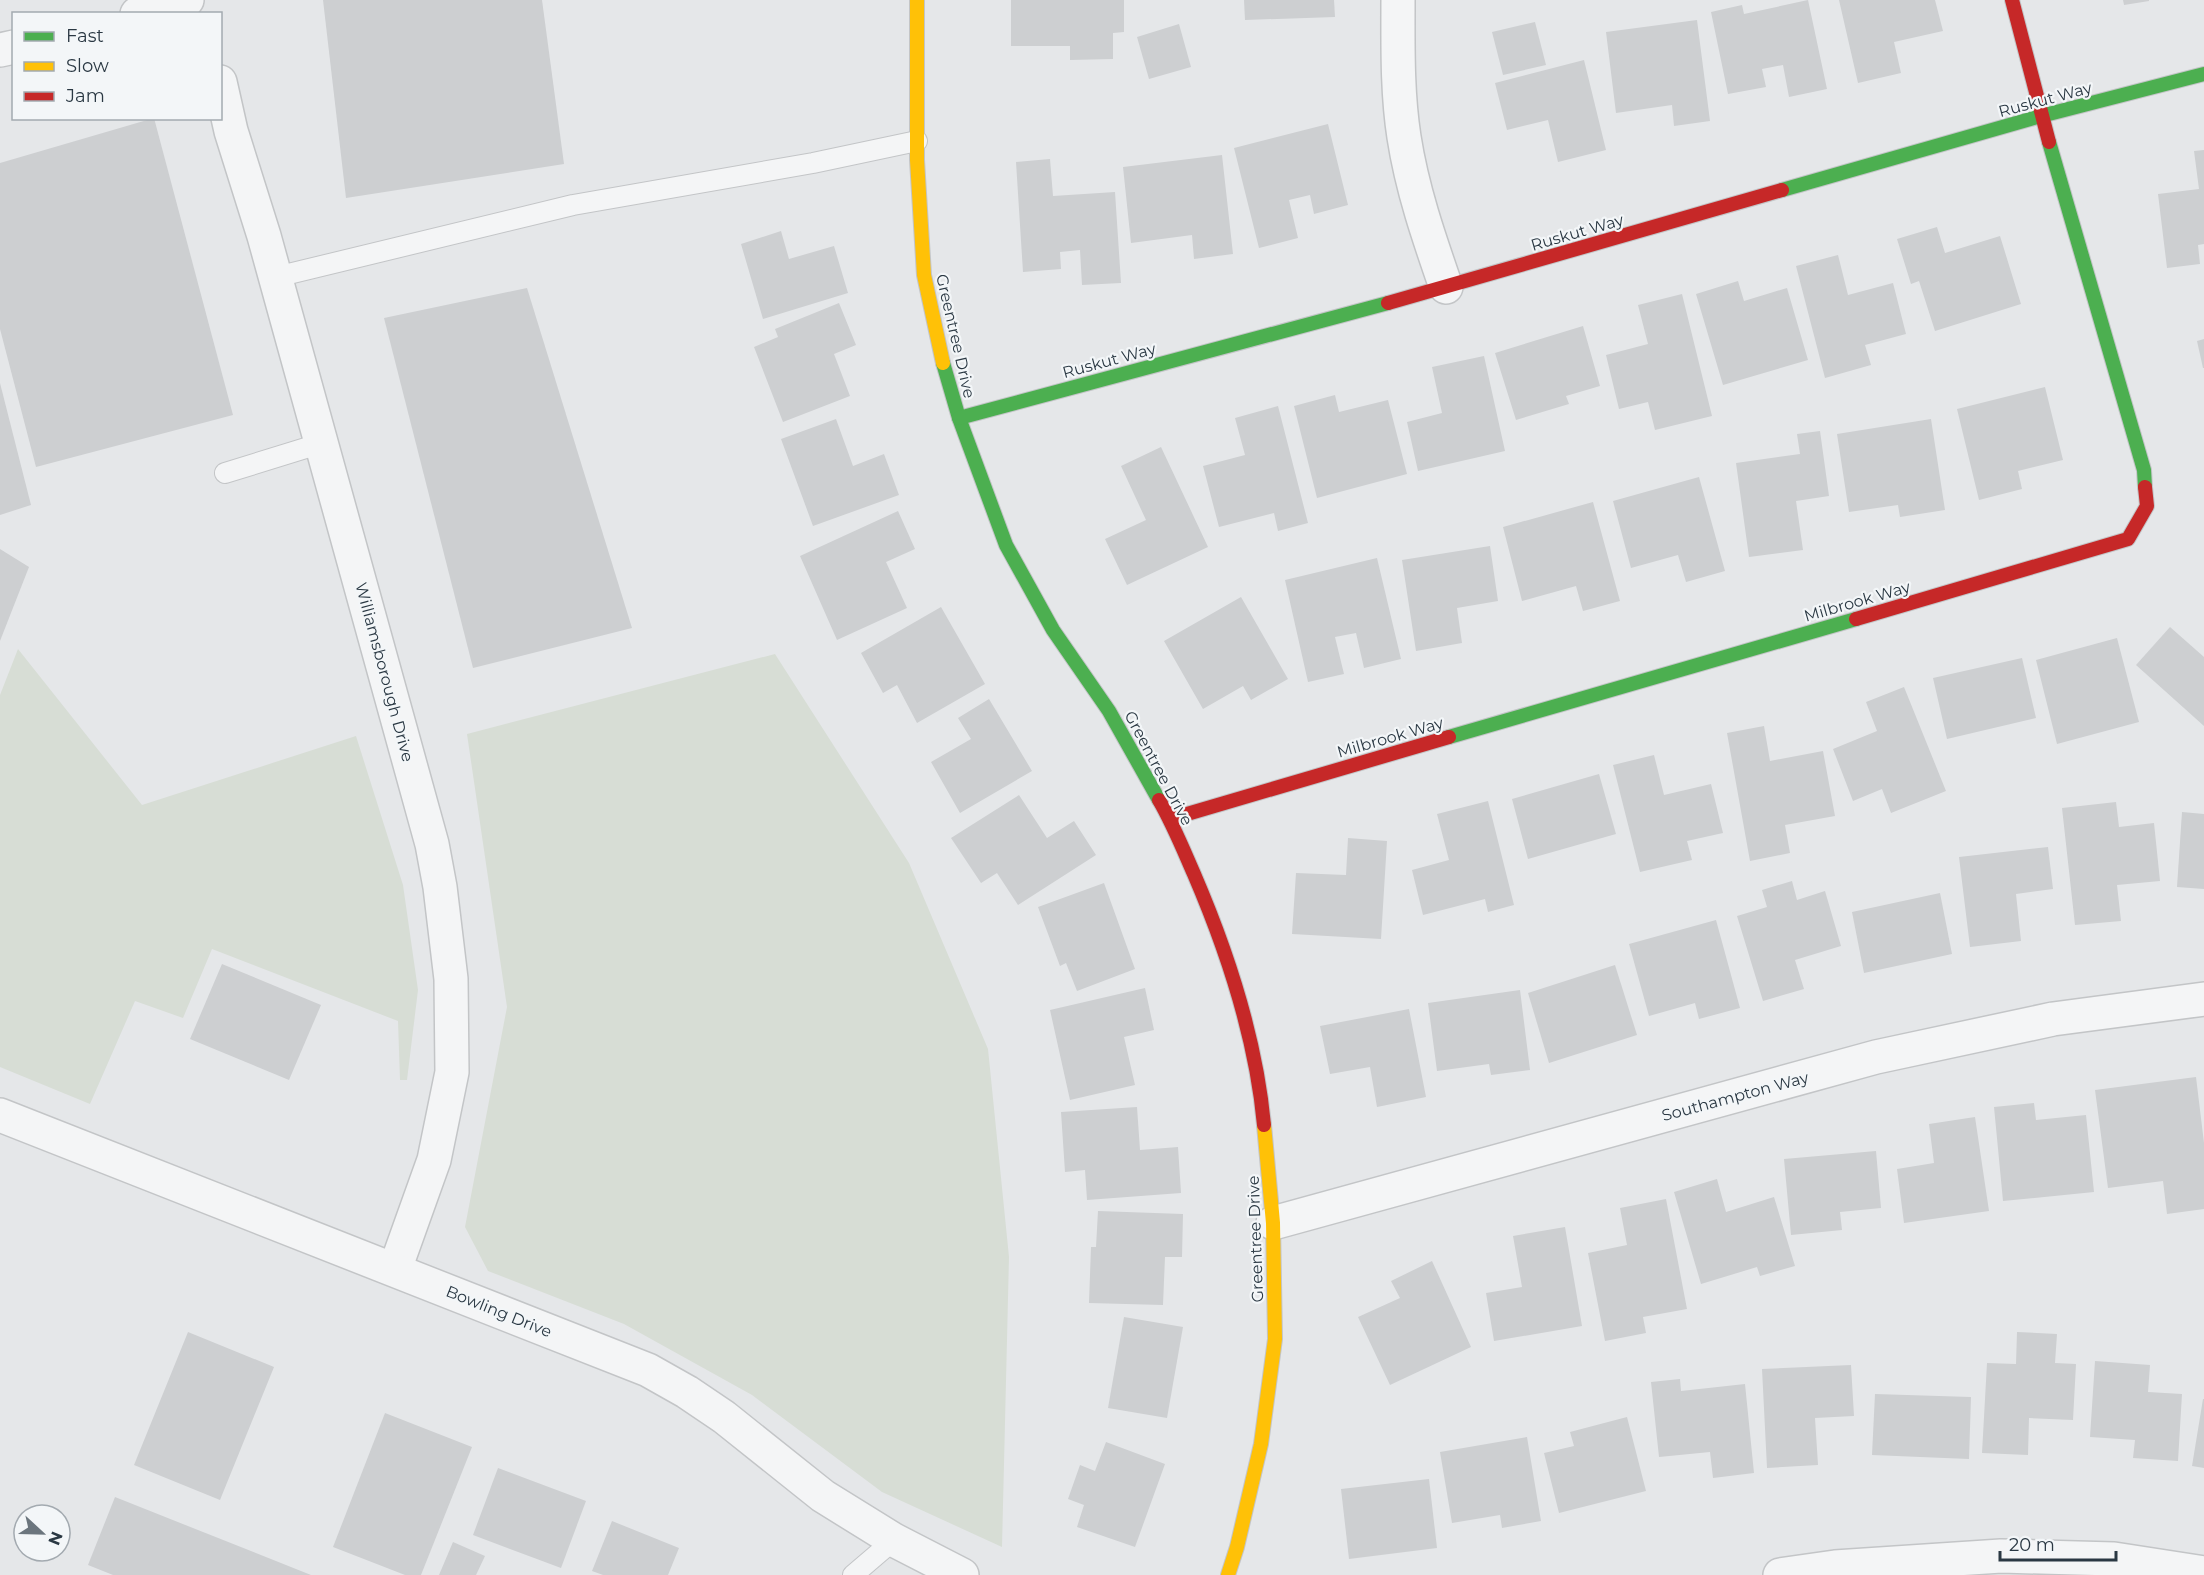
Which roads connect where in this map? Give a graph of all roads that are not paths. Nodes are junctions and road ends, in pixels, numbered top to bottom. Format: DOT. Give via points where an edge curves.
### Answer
graph roads {
  1 [pos="188,0"];
  2 [pos="917,0"];
  3 [pos="1398,0"];
  4 [pos="2012,0"];
  5 [pos="144,12"];
  6 [pos="2204,74"];
  7 [pos="222,91"];
  8 [pos="2041,116"];
  9 [pos="917,141"];
  10 [pos="276,277"];
  11 [pos="1446,287"];
  12 [pos="959,418"];
  13 [pos="322,443"];
  14 [pos="225,473"];
  15 [pos="1170,819"];
  16 [pos="2204,999"];
  17 [pos="0,1116"];
  18 [pos="1273,1222"];
  19 [pos="395,1269"];
  20 [pos="894,1540"];
  21 [pos="2114,1567"];
  22 [pos="2204,1573"];
  23 [pos="853,1575"];
  24 [pos="962,1575"];
  25 [pos="1228,1575"];
  26 [pos="1780,1575"];
  1 -- 5 [label="street"];
  2 -- 9 [label="street, Greentree Drive"];
  3 -- 11 [label="street" via="1404,136 1413,183"];
  4 -- 8 [label="street, Milbrook Way"];
  6 -- 8 [label="street, Ruskut Way"];
  7 -- 10 [label="street, Williamsborough Drive"];
  8 -- 11 [label="street, Ruskut Way"];
  8 -- 15 [label="street, Milbrook Way" via="2144,470 2147,506 2128,539"];
  9 -- 10 [label="lane" via="581,203"];
  9 -- 12 [label="street, Greentree Drive" via="924,275 944,370"];
  10 -- 13 [label="street, Williamsborough Drive"];
  11 -- 12 [label="street, Ruskut Way"];
  12 -- 15 [label="street, Greentree Drive" via="1006,545 1053,630 1109,711"];
  13 -- 14 [label="lane"];
  13 -- 19 [label="street, Williamsborough Drive" via="432,844 451,979 452,1072 444,1117 434,1160"];
  15 -- 18 [label="street, Greentree Drive" via="1227,959 1253,1051"];
  16 -- 18 [label="street, Southampton Way" via="2053,1019 1876,1057"];
  17 -- 19 [label="street, Bowling Drive"];
  18 -- 25 [label="street, Greentree Drive" via="1275,1339 1261,1444"];
  19 -- 20 [label="street, Bowling Drive" via="648,1370 724,1417 823,1496"];
  20 -- 23 [label="lane"];
  20 -- 24 [label="street, Bowling Drive"];
  21 -- 22 [label="street"];
  21 -- 26 [label="street" via="2001,1556 1835,1567"];
}
